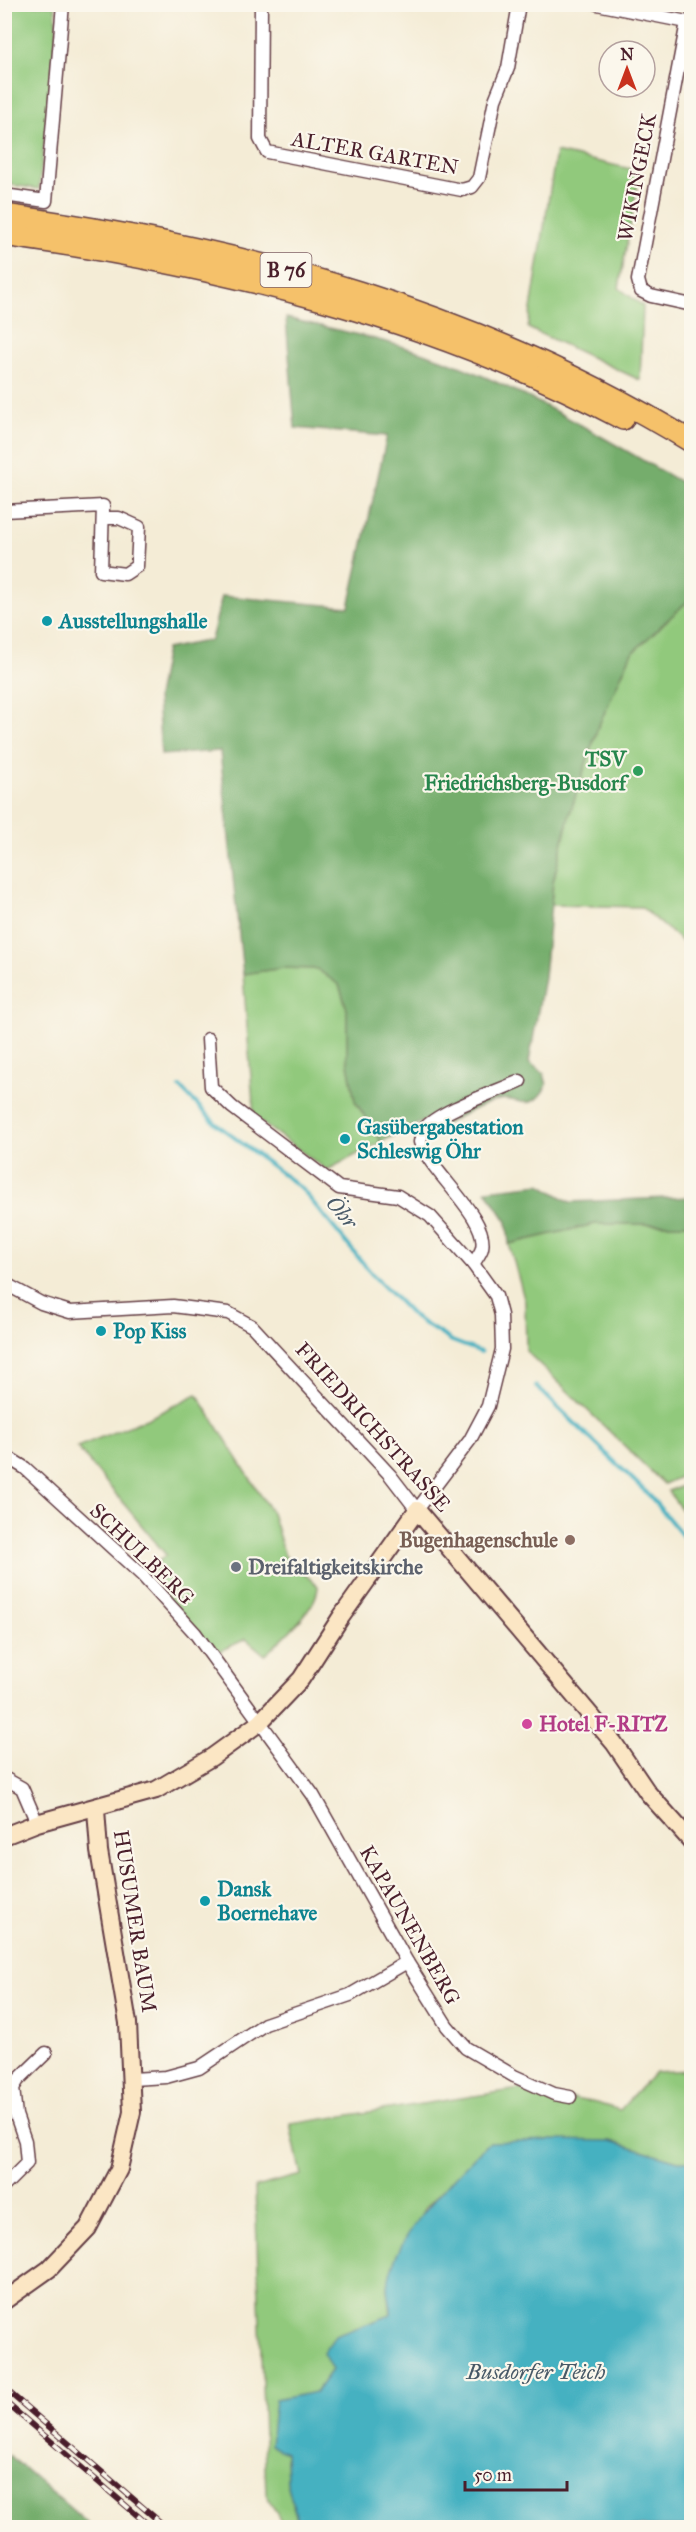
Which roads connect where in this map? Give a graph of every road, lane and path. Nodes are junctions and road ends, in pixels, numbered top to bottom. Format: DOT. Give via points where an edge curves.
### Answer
graph roads {
  1 [pos="63,4"];
  2 [pos="261,4"];
  3 [pos="519,4"];
  4 [pos="597,4"];
  5 [pos="689,22"];
  6 [pos="4,195"];
  7 [pos="4,215"];
  8 [pos="4,235"];
  9 [pos="118,243"];
  10 [pos="692,305"];
  11 [pos="692,442"];
  12 [pos="692,458"];
  13 [pos="4,511"];
  14 [pos="102,518"];
  15 [pos="208,1039"];
  16 [pos="520,1082"];
  17 [pos="473,1264"];
  18 [pos="4,1283"];
  19 [pos="4,1455"];
  20 [pos="417,1510"];
  21 [pos="259,1723"];
  22 [pos="4,1778"];
  23 [pos="96,1809"];
  24 [pos="37,1823"];
  25 [pos="4,1836"];
  26 [pos="692,1842"];
  27 [pos="407,1962"];
  28 [pos="46,2053"];
  29 [pos="132,2079"];
  30 [pos="570,2097"];
  31 [pos="4,2186"];
  32 [pos="4,2301"];
  1 -- 6 [label="street" via="46,201"];
  2 -- 3 [label="street, ALTER GARTEN" via="260,139 267,152 462,190 472,187 479,178 495,100 508,68"];
  4 -- 5 [label="street"];
  5 -- 10 [label="street, WIKINGECK" via="638,280 641,291 651,296"];
  7 -- 9 [label="highway, B 76"];
  8 -- 9 [label="highway, B 76"];
  9 -- 11 [label="highway, B 76" via="257,262 380,297 543,363"];
  9 -- 12 [label="highway, B 76" via="441,337 603,408"];
  13 -- 14 [label="street" via="103,506"];
  14 -- 14 [label="street" via="101,571 125,574 137,566 139,527 119,518"];
  15 -- 17 [label="street" via="212,1087 232,1107 339,1188 398,1196 412,1203 430,1216"];
  16 -- 17 [label="street" via="432,1122 423,1130 420,1142 431,1164 482,1233 483,1249"];
  17 -- 20 [label="street" via="496,1296 503,1335 501,1363 488,1406 470,1440"];
  18 -- 20 [label="street, FRIEDRICHSTRASSE" via="41,1303 70,1312 173,1306 228,1313 252,1326 390,1475"];
  19 -- 21 [label="street, SCHULBERG" via="25,1468 142,1575 195,1633"];
  20 -- 21 [label="street, HUSUMER BAUM" via="301,1679"];
  20 -- 26 [label="street, FRIEDRICHSTRASSE" via="614,1743 648,1793"];
  21 -- 23 [label="street, HUSUMER BAUM" via="156,1790"];
  21 -- 27 [label="street, KAPAUNENBERG" via="312,1796"];
  22 -- 24 [label="street" via="22,1788"];
  23 -- 24 [label="street"];
  23 -- 29 [label="street, HUSUMER BAUM" via="99,1851 123,1983"];
  24 -- 25 [label="street"];
  27 -- 29 [label="street" via="350,1995 265,2024 199,2068 166,2077"];
  27 -- 30 [label="street, KAPAUNENBERG" via="447,2026 466,2048 514,2076"];
  28 -- 31 [label="street" via="13,2088 27,2163"];
  29 -- 32 [label="street, HUSUMER BAUM" via="132,2112 119,2169 88,2228 49,2269"];
}
